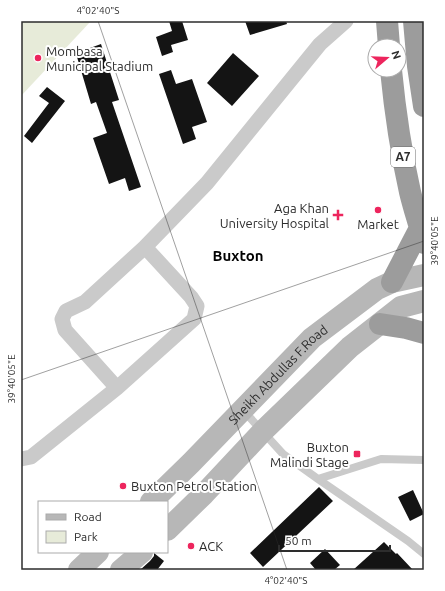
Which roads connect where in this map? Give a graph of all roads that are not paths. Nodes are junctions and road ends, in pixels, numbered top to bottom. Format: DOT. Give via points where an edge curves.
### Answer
graph roads {
  1 [pos="346,21"];
  2 [pos="388,21"];
  3 [pos="414,21"];
  4 [pos="389,38"];
  5 [pos="392,78"];
  6 [pos="424,106"];
  7 [pos="422,236"];
  8 [pos="145,247"];
  9 [pos="424,275"];
  10 [pos="392,282"];
  11 [pos="424,301"];
  12 [pos="380,324"];
  13 [pos="424,333"];
  14 [pos="117,388"];
  15 [pos="242,410"];
  16 [pos="263,430"];
  17 [pos="21,459"];
  18 [pos="424,460"];
  19 [pos="318,479"];
  20 [pos="152,501"];
  21 [pos="168,529"];
  22 [pos="97,553"];
  23 [pos="141,553"];
  24 [pos="424,554"];
  25 [pos="79,570"];
  26 [pos="121,570"];
  1 -- 8 [label="street" via="320,44 207,183"];
  2 -- 4 [label="highway"];
  3 -- 6 [label="highway"];
  5 -- 7 [label="highway, A7" via="403,160"];
  7 -- 10 [label="highway"];
  8 -- 14 [label="street" via="197,306 194,318"];
  8 -- 14 [label="street" via="85,302 66,311 62,319 65,330"];
  9 -- 10 [label="main road, Sheikh Abdullas F.Road"];
  10 -- 15 [label="main road, Sheikh Abdullas F.Road" via="358,302 312,338"];
  11 -- 12 [label="main road" via="401,307"];
  12 -- 13 [label="highway"];
  12 -- 16 [label="main road" via="350,347"];
  14 -- 17 [label="street" via="31,457"];
  15 -- 16 [label="lane"];
  15 -- 20 [label="main road, Sheikh Abdullas F.Road"];
  16 -- 19 [label="lane" via="283,454"];
  16 -- 21 [label="main road"];
  18 -- 19 [label="lane" via="381,460"];
  19 -- 24 [label="lane"];
  22 -- 25 [label="main road"];
  23 -- 26 [label="main road"];
}
